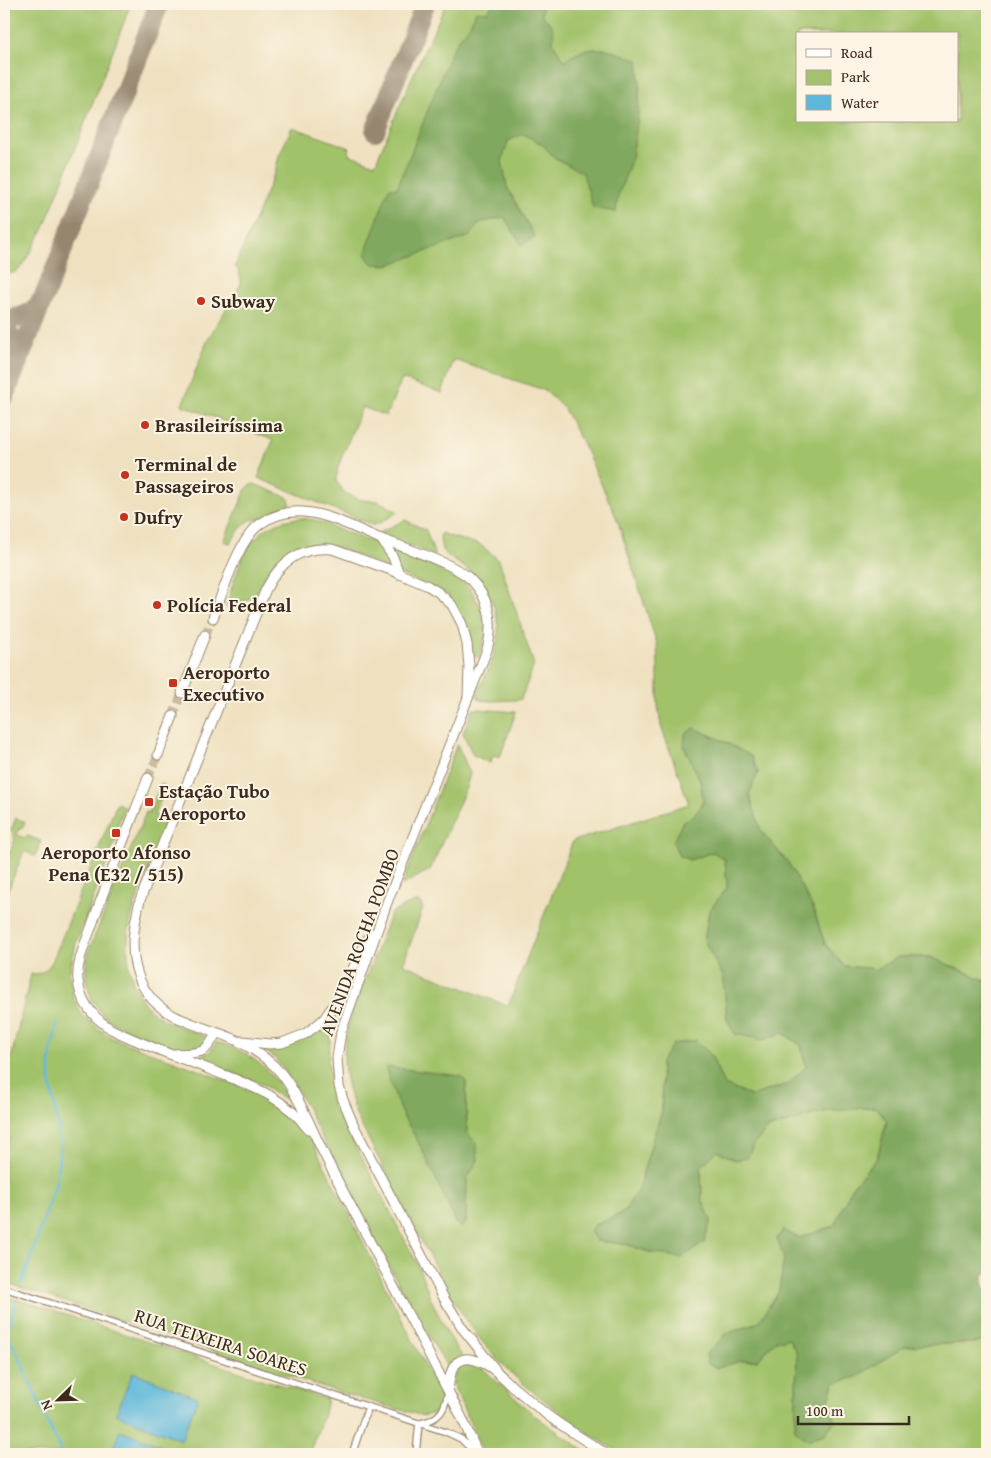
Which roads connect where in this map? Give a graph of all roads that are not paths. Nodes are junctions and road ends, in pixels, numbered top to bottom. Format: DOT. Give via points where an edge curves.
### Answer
graph roads {
  1 [pos="381,539"];
  2 [pos="399,574"];
  3 [pos="213,618"];
  4 [pos="205,635"];
  5 [pos="182,693"];
  6 [pos="468,698"];
  7 [pos="173,716"];
  8 [pos="158,755"];
  9 [pos="148,778"];
  10 [pos="388,900"];
  11 [pos="216,1033"];
  12 [pos="234,1040"];
  13 [pos="170,1054"];
  14 [pos="322,1150"];
  15 [pos="4,1288"];
  16 [pos="14,1292"];
  17 [pos="4,1293"];
  18 [pos="499,1374"];
  19 [pos="448,1390"];
  20 [pos="368,1406"];
  21 [pos="419,1423"];
  22 [pos="580,1438"];
  23 [pos="352,1454"];
  24 [pos="416,1454"];
  25 [pos="478,1454"];
  26 [pos="590,1454"];
  27 [pos="606,1454"];
  1 -- 2 [label="main road"];
  1 -- 3 [label="main road, AVENIDA ROCHA POMBO" via="309,513 293,512 272,518 250,533 241,546"];
  1 -- 6 [label="main road, AVENIDA ROCHA POMBO" via="458,571 468,577 485,599 490,636"];
  2 -- 6 [label="main road, AVENIDA ROCHA POMBO" via="438,592 457,613 467,644"];
  2 -- 11 [label="main road, AVENIDA ROCHA POMBO" via="343,552 323,548 296,555 279,569 266,589 140,900 133,952 146,994 170,1014"];
  4 -- 5 [label="main road"];
  6 -- 10 [label="main road, AVENIDA ROCHA POMBO"];
  7 -- 8 [label="main road"];
  9 -- 13 [label="main road, AVENIDA ROCHA POMBO" via="97,909 81,955 78,979 85,1003 102,1023 122,1035"];
  10 -- 12 [label="main road" via="324,1019 304,1034 282,1043"];
  10 -- 18 [label="main road, AVENIDA ROCHA POMBO" via="340,1032 337,1058 339,1086 354,1126 445,1300 463,1329"];
  11 -- 12 [label="main road, AVENIDA ROCHA POMBO"];
  11 -- 13 [label="main road" via="210,1046 202,1052"];
  12 -- 14 [label="main road, AVENIDA ROCHA POMBO" via="257,1052 280,1071 298,1098"];
  13 -- 14 [label="main road, AVENIDA ROCHA POMBO" via="270,1095 294,1112"];
  14 -- 19 [label="main road, AVENIDA ROCHA POMBO"];
  15 -- 16 [label="street, RUA TEIXEIRA SOARES"];
  16 -- 17 [label="street, RUA TEIXEIRA SOARES"];
  16 -- 20 [label="street, RUA TEIXEIRA SOARES"];
  18 -- 19 [label="main road" via="476,1360 462,1360 451,1371"];
  18 -- 22 [label="main road" via="548,1416"];
  19 -- 21 [label="street" via="446,1403 436,1418"];
  19 -- 25 [label="main road, AVENIDA ROCHA POMBO"];
  20 -- 21 [label="street, RUA TEIXEIRA SOARES"];
  20 -- 23 [label="street"];
  21 -- 24 [label="street"];
  21 -- 25 [label="street, RUA TEIXEIRA SOARES" via="454,1435"];
  22 -- 26 [label="main road"];
  22 -- 27 [label="main road"];
}
